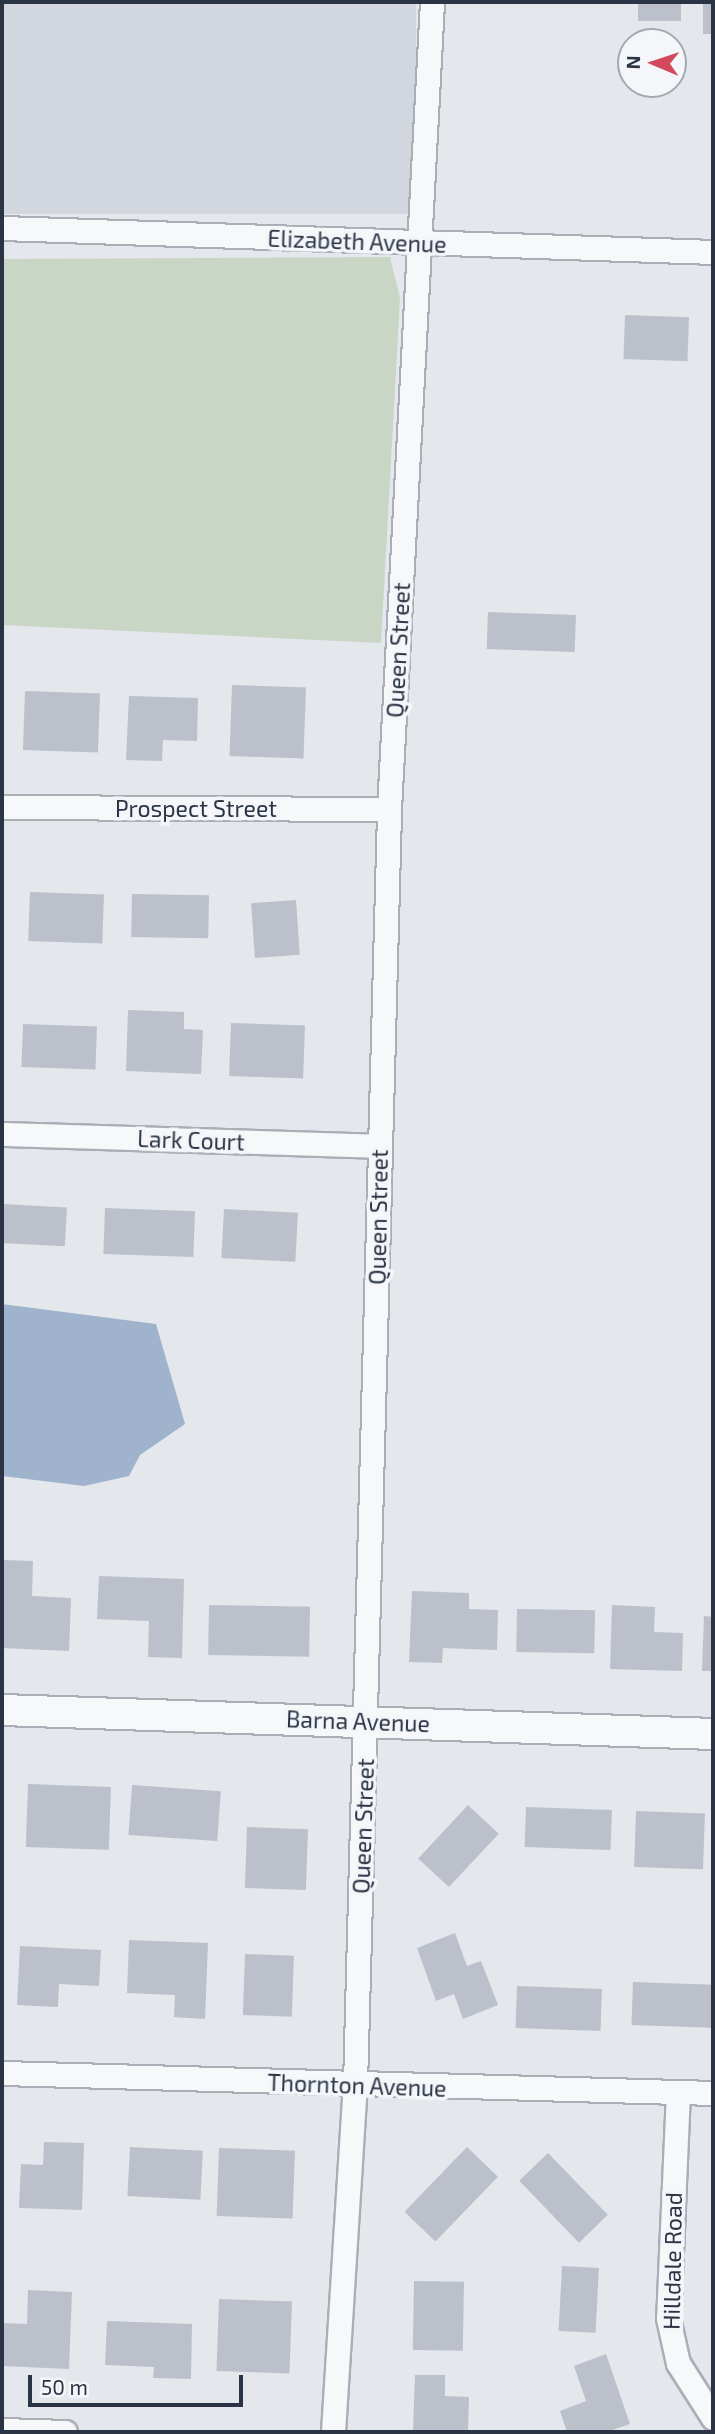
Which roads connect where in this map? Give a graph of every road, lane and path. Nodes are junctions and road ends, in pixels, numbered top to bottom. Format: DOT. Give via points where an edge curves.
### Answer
graph roads {
  1 [pos="432,2"];
  2 [pos="2,228"];
  3 [pos="421,243"];
  4 [pos="713,252"];
  5 [pos="2,807"];
  6 [pos="389,809"];
  7 [pos="2,1134"];
  8 [pos="380,1146"];
  9 [pos="2,1710"];
  10 [pos="367,1720"];
  11 [pos="713,1734"];
  12 [pos="2,2073"];
  13 [pos="355,2085"];
  14 [pos="678,2092"];
  15 [pos="713,2093"];
  16 [pos="713,2418"];
  17 [pos="2,2430"];
  18 [pos="65,2432"];
  19 [pos="333,2432"];
  1 -- 3 [label="street, Queen Street"];
  2 -- 3 [label="street, Elizabeth Avenue"];
  3 -- 4 [label="street, Elizabeth Avenue"];
  3 -- 6 [label="street, Queen Street"];
  5 -- 6 [label="street, Prospect Street"];
  6 -- 8 [label="street, Queen Street"];
  7 -- 8 [label="street, Lark Court"];
  8 -- 10 [label="street, Queen Street"];
  9 -- 10 [label="street, Barna Avenue"];
  10 -- 11 [label="street, Barna Avenue"];
  10 -- 13 [label="street, Queen Street"];
  12 -- 13 [label="street, Thornton Avenue"];
  13 -- 14 [label="street, Thornton Avenue"];
  13 -- 19 [label="street, Queen Street"];
  14 -- 15 [label="street, Thornton Avenue"];
  14 -- 16 [label="street, Hilldale Road" via="668,2318 678,2363"];
  17 -- 18 [label="street"];
}
